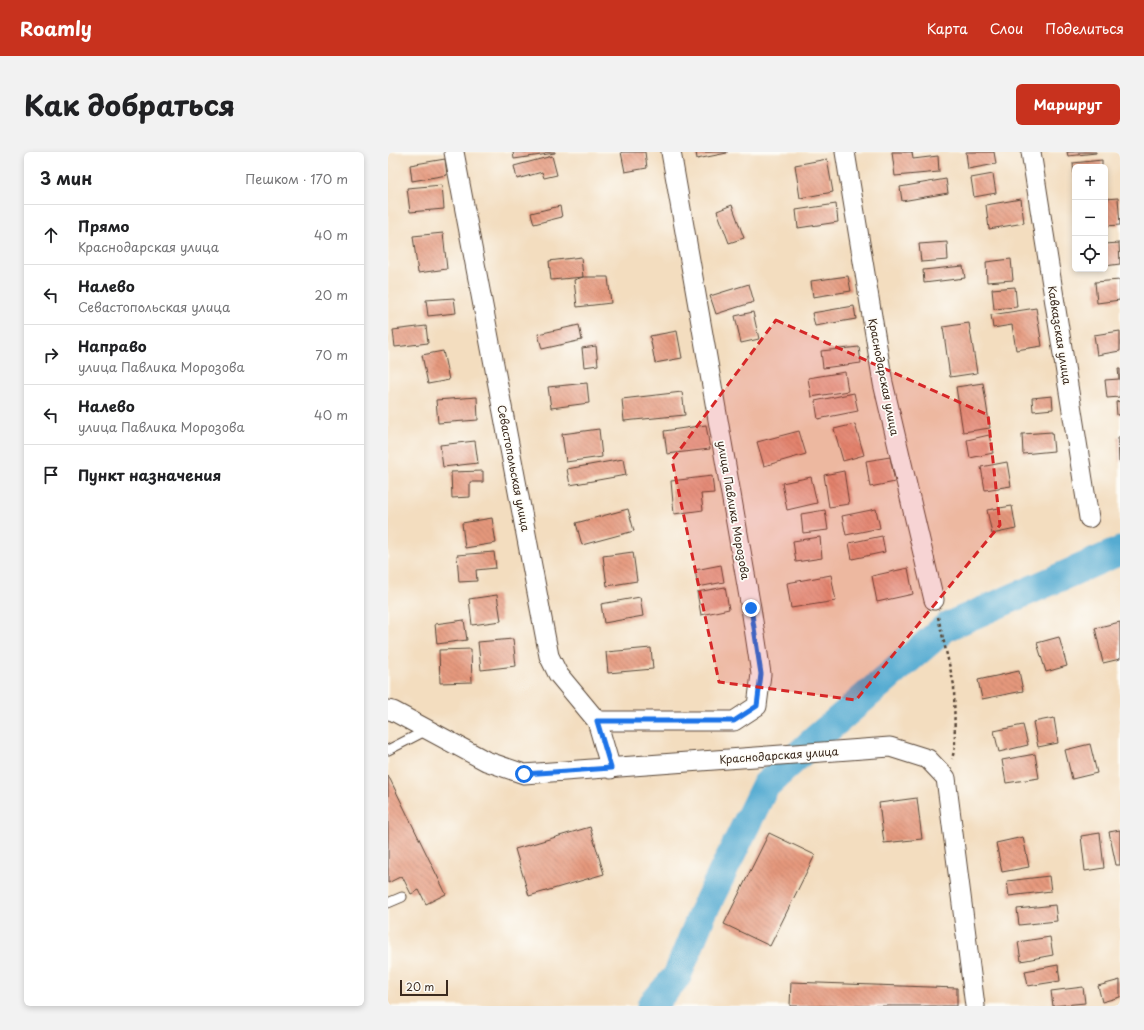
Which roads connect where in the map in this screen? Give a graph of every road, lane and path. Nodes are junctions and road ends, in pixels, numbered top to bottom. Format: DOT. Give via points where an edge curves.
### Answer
graph roads {
  1 [pos="454,152"];
  2 [pos="671,152"];
  3 [pos="845,152"];
  4 [pos="1031,152"];
  5 [pos="1089,518"];
  6 [pos="934,600"];
  7 [pos="938,620"];
  8 [pos="388,710"];
  9 [pos="597,721"];
  10 [pos="428,729"];
  11 [pos="388,750"];
  12 [pos="611,768"];
  13 [pos="946,778"];
  14 [pos="402,897"];
  15 [pos="388,903"];
  16 [pos="975,1006"];
  1 -- 9 [label="street, Севастопольская улица" via="549,656 558,674"];
  2 -- 9 [label="street, улица Павлика Морозова" via="750,600 761,674 757,706 734,721"];
  3 -- 6 [label="street, Краснодарская улица" via="882,383"];
  4 -- 5 [label="street, Кавказская улица"];
  7 -- 13 [label="path" via="954,685 955,747"];
  8 -- 10 [label="street, Краснодарская улица"];
  9 -- 12 [label="street, Севастопольская улица"];
  10 -- 11 [label="lane"];
  10 -- 12 [label="street, Краснодарская улица" via="486,761 524,774"];
  12 -- 13 [label="street, Краснодарская улица" via="890,747 928,759"];
  13 -- 16 [label="street"];
  14 -- 15 [label="lane"];
}
